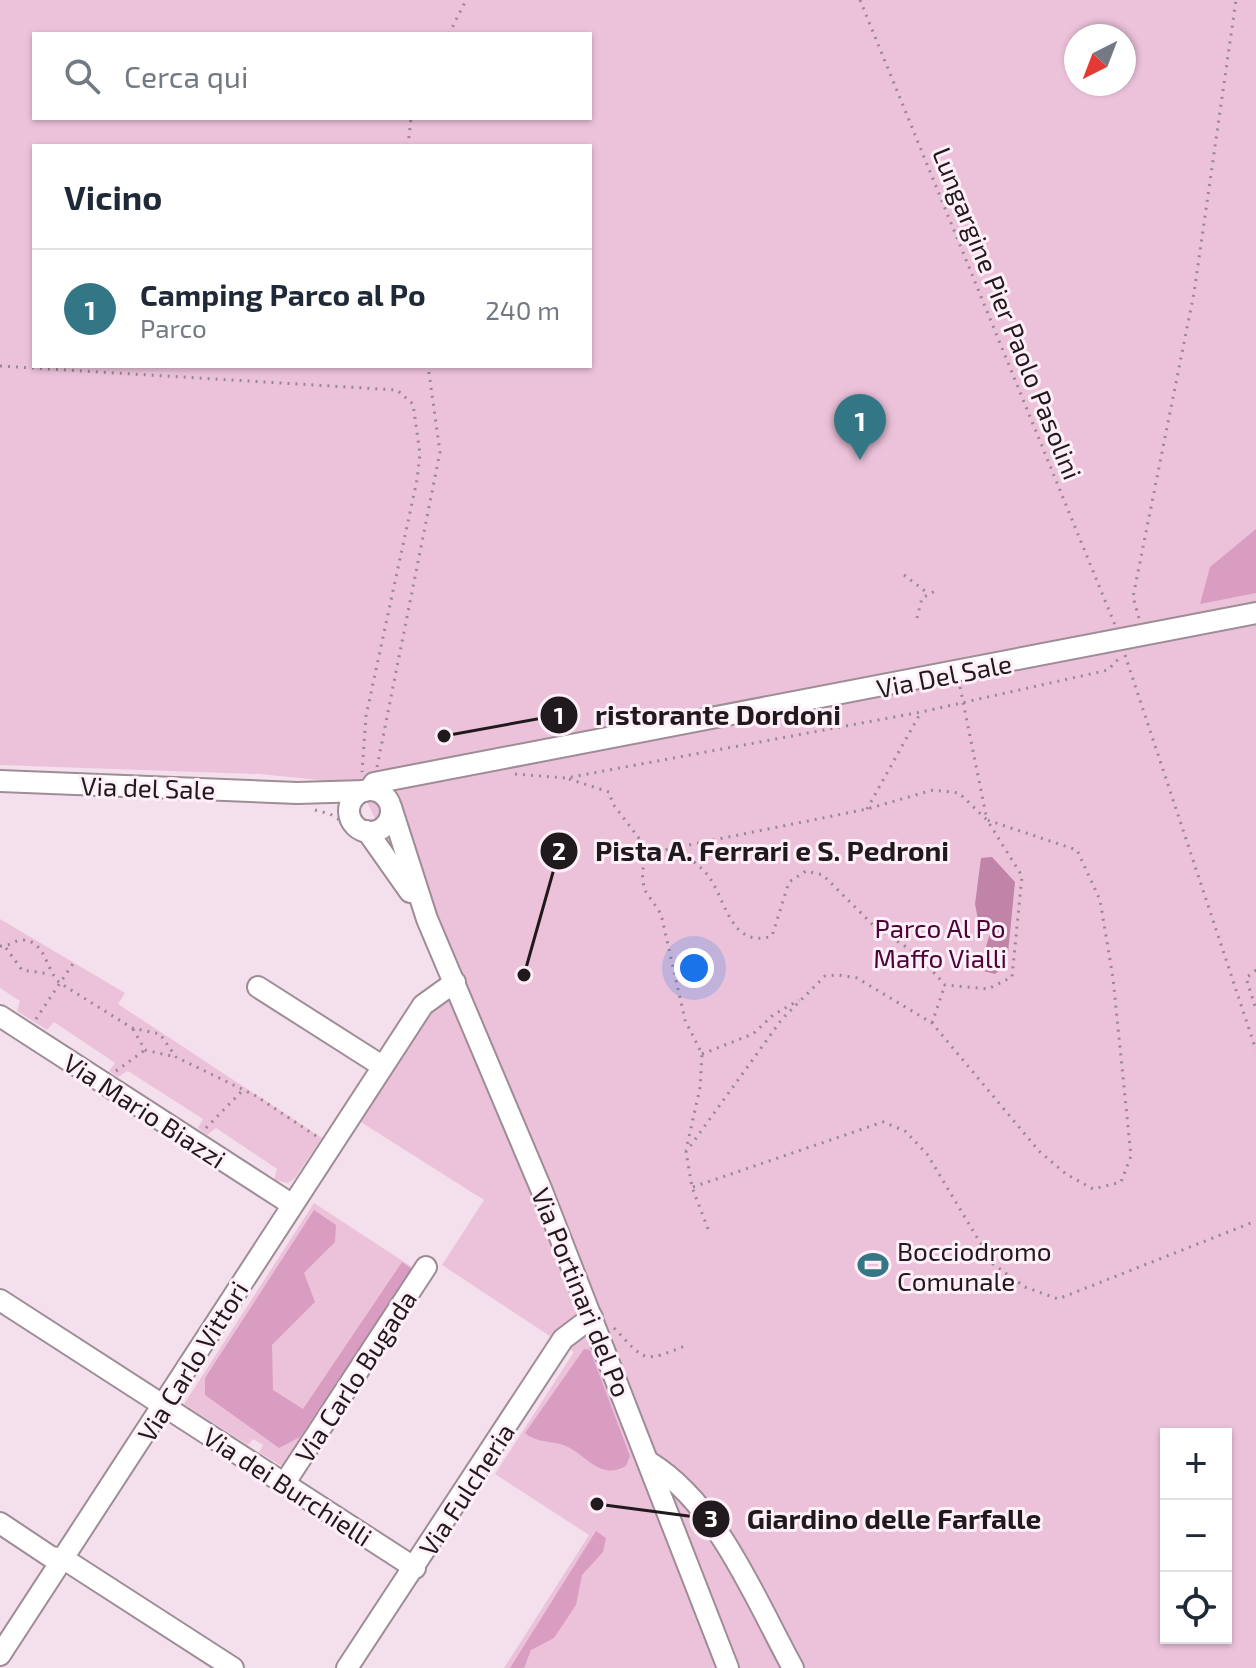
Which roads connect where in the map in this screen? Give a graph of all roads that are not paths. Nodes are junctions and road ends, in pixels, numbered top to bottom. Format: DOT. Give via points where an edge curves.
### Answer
graph roads {
  1 [pos="1256,613"];
  2 [pos="0,781"];
  3 [pos="379,791"];
  4 [pos="300,801"];
  5 [pos="357,826"];
  6 [pos="427,919"];
  7 [pos="455,982"];
  8 [pos="258,987"];
  9 [pos="0,1016"];
  10 [pos="382,1066"];
  11 [pos="291,1204"];
  12 [pos="426,1267"];
  13 [pos="0,1300"];
  14 [pos="592,1317"];
  15 [pos="165,1407"];
  16 [pos="649,1462"];
  17 [pos="284,1484"];
  18 [pos="710,1520"];
  19 [pos="0,1523"];
  20 [pos="680,1539"];
  21 [pos="64,1559"];
  22 [pos="415,1568"];
  23 [pos="0,1655"];
  24 [pos="233,1668"];
  25 [pos="347,1668"];
  26 [pos="728,1668"];
  27 [pos="793,1668"];
  1 -- 3 [label="street, Via Del Sale"];
  2 -- 4 [label="street, Via del Sale"];
  3 -- 4 [label="street, Via del Sale"];
  3 -- 5 [label="street" via="354,798"];
  3 -- 5 [label="street" via="385,826"];
  3 -- 6 [label="street, Via Portinari del Po"];
  4 -- 5 [label="street, Via del Sale" via="333,800"];
  5 -- 6 [label="street, Via Portinari del Po"];
  6 -- 7 [label="street, Via Portinari del Po"];
  7 -- 10 [label="street, Via Carlo Vittori" via="423,1005"];
  7 -- 14 [label="street, Via Portinari del Po"];
  8 -- 10 [label="street"];
  9 -- 11 [label="street, Via Mario Biazzi"];
  10 -- 11 [label="street, Via Carlo Vittori"];
  11 -- 15 [label="street, Via Carlo Vittori"];
  12 -- 17 [label="street, Via Carlo Bugada"];
  13 -- 15 [label="street, Via dei Burchielli"];
  14 -- 16 [label="street, Via Portinari del Po"];
  14 -- 22 [label="street, Via Fulcheria" via="563,1339"];
  15 -- 17 [label="street, Via dei Burchielli"];
  15 -- 21 [label="street, Via Carlo Vittori"];
  16 -- 18 [label="street" via="683,1487"];
  16 -- 20 [label="street, Via Portinari del Po"];
  17 -- 22 [label="street, Via dei Burchielli"];
  18 -- 20 [label="street"];
  18 -- 27 [label="street"];
  19 -- 21 [label="street" via="51,1557"];
  20 -- 26 [label="street, Via Portinari del Po"];
  21 -- 23 [label="street, Via Carlo Vittori"];
  21 -- 24 [label="street"];
  22 -- 25 [label="street, Via Fulcheria"];
}
